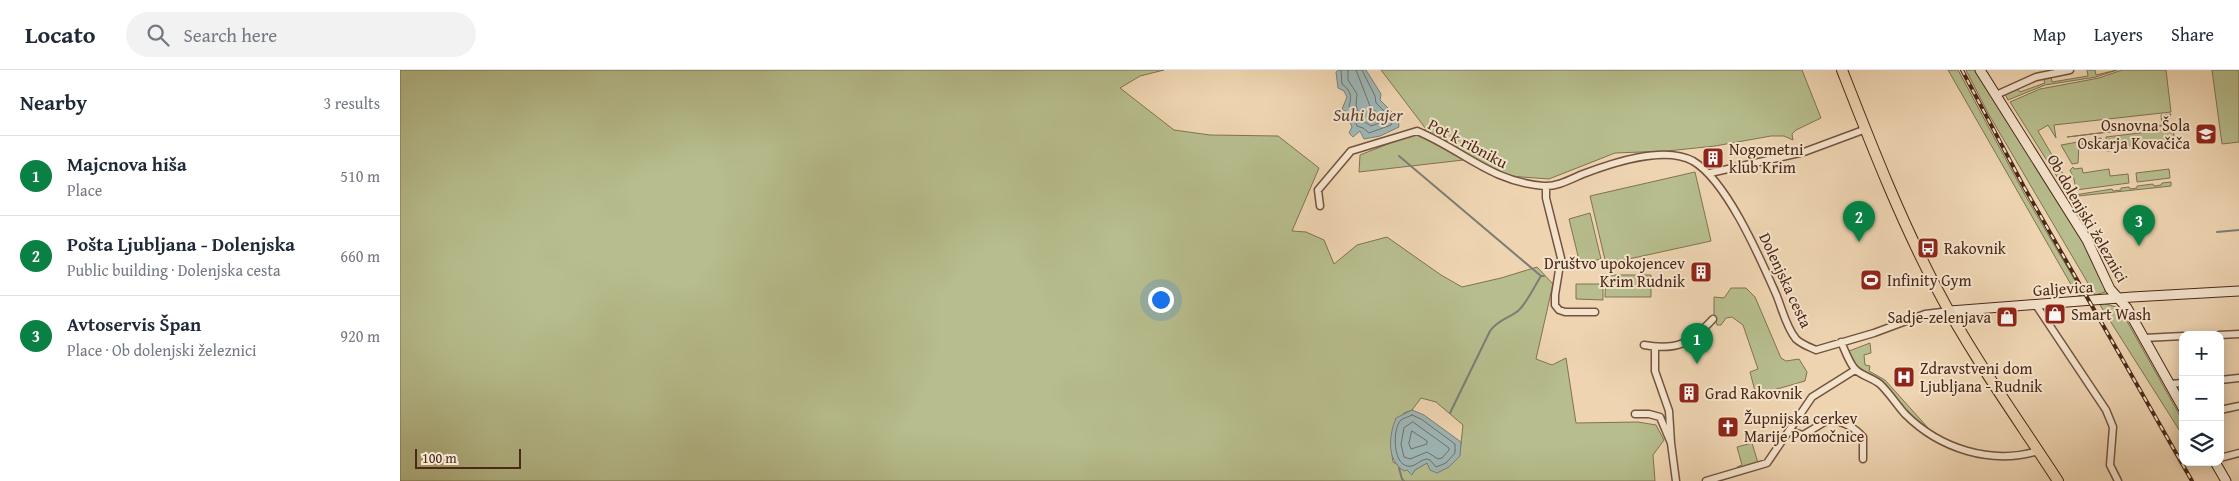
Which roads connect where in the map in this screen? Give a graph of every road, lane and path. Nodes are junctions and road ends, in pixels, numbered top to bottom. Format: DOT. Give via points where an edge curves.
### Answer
graph roads {
  1 [pos="1842,70"];
  2 [pos="1980,70"];
  3 [pos="2070,70"];
  4 [pos="1996,95"];
  5 [pos="1866,128"];
  6 [pos="1710,173"];
  7 [pos="1546,186"];
  8 [pos="1320,206"];
  9 [pos="2239,291"];
  10 [pos="2118,298"];
  11 [pos="2036,305"];
  12 [pos="1950,311"];
  13 [pos="1595,312"];
  14 [pos="1713,320"];
  15 [pos="2239,334"];
  16 [pos="2224,335"];
  17 [pos="2179,336"];
  18 [pos="2144,338"];
  19 [pos="1841,342"];
  20 [pos="1644,345"];
  21 [pos="1655,347"];
  22 [pos="1855,370"];
  23 [pos="2239,378"];
  24 [pos="2224,380"];
  25 [pos="2179,383"];
  26 [pos="2170,384"];
  27 [pos="2179,401"];
  28 [pos="2239,406"];
  29 [pos="2224,409"];
  30 [pos="1635,414"];
  31 [pos="1790,431"];
  32 [pos="1671,443"];
  33 [pos="2038,451"];
  34 [pos="2239,453"];
  35 [pos="2224,457"];
  36 [pos="1863,460"];
  37 [pos="2217,466"];
  38 [pos="1676,481"];
  39 [pos="1706,481"];
  40 [pos="2058,481"];
  41 [pos="2118,481"];
  42 [pos="2226,481"];
  1 -- 5 [label="main road"];
  2 -- 4 [label="street, Ob dolenjski železnici"];
  3 -- 4 [label="street" via="2036,77"];
  4 -- 10 [label="street, Ob dolenjski železnici" via="2087,240 2110,289"];
  5 -- 6 [label="street" via="1804,152"];
  5 -- 12 [label="main road" via="1917,250"];
  6 -- 7 [label="street, Pot k ribniku" via="1679,156 1637,158"];
  6 -- 19 [label="street, Dolenjska cesta" via="1758,253 1796,339 1816,350"];
  7 -- 8 [label="street, Pot k ribniku" via="1509,181 1417,131 1351,151 1318,190"];
  7 -- 13 [label="street" via="1561,258 1556,304 1565,312"];
  9 -- 10 [label="street, Galjevica"];
  10 -- 11 [label="street, Galjevica"];
  10 -- 18 [label="street, Ob dolenjski železnici"];
  11 -- 12 [label="street, Galjevica"];
  11 -- 41 [label="street" via="2106,410 2113,427 2110,465"];
  12 -- 19 [label="street, Dolenjska cesta" via="1925,314"];
  12 -- 33 [label="main road"];
  14 -- 21 [label="street" via="1694,339 1675,346"];
  15 -- 16 [label="street"];
  17 -- 18 [label="street"];
  18 -- 26 [label="street, Ob dolenjski železnici"];
  19 -- 22 [label="street"];
  20 -- 21 [label="street"];
  21 -- 32 [label="street" via="1654,371 1669,411"];
  22 -- 31 [label="street" via="1812,397"];
  22 -- 33 [label="street" via="1880,384 1918,425 1956,448 1989,455 2024,455"];
  23 -- 24 [label="street"];
  25 -- 26 [label="street"];
  26 -- 27 [label="street, Ob dolenjski železnici"];
  28 -- 29 [label="street"];
  30 -- 32 [label="street" via="1658,415"];
  31 -- 36 [label="street" via="1803,435 1828,420 1844,423 1863,437"];
  31 -- 39 [label="street" via="1767,463"];
  32 -- 38 [label="street"];
  33 -- 40 [label="main road"];
  34 -- 35 [label="street"];
  37 -- 42 [label="street"];
}
